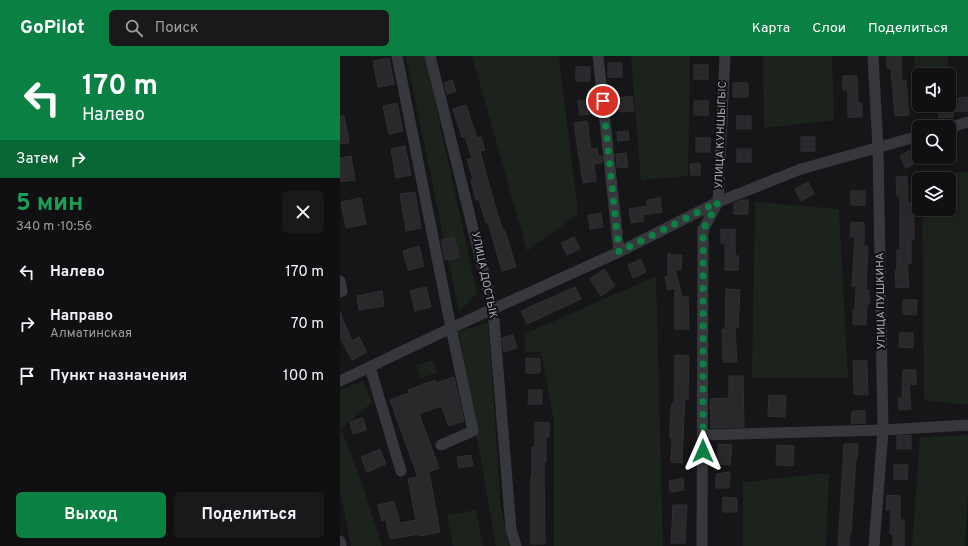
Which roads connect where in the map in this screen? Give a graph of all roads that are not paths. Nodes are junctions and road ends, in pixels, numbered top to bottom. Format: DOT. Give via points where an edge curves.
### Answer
graph roads {
  1 [pos="398,56"];
  2 [pos="430,56"];
  3 [pos="598,56"];
  4 [pos="725,56"];
  5 [pos="873,56"];
  6 [pos="968,122"];
  7 [pos="956,126"];
  8 [pos="912,138"];
  9 [pos="878,148"];
  10 [pos="718,202"];
  11 [pos="619,252"];
  12 [pos="493,309"];
  13 [pos="451,328"];
  14 [pos="370,367"];
  15 [pos="340,381"];
  16 [pos="968,426"];
  17 [pos="883,430"];
  18 [pos="703,435"];
  19 [pos="441,446"];
  20 [pos="401,471"];
  21 [pos="340,541"];
  22 [pos="341,546"];
  23 [pos="516,546"];
  24 [pos="702,546"];
  25 [pos="874,546"];
  1 -- 13 [label="street"];
  2 -- 12 [label="street, УЛИЦА ДОСТЫК"];
  3 -- 11 [label="street"];
  4 -- 10 [label="street, УЛИЦА КУНШЫГЫС"];
  5 -- 9 [label="street, УЛИЦА ПУШКИНА"];
  6 -- 7 [label="street"];
  8 -- 9 [label="street"];
  9 -- 10 [label="street" via="801,169"];
  9 -- 17 [label="street, УЛИЦА ПУШКИНА"];
  10 -- 11 [label="street"];
  10 -- 18 [label="street, УЛИЦА КУНШЫГЫС" via="703,230"];
  11 -- 12 [label="street"];
  12 -- 13 [label="street"];
  12 -- 23 [label="street, УЛИЦА ДОСТЫК" via="511,529"];
  13 -- 14 [label="street"];
  13 -- 19 [label="street" via="474,430"];
  14 -- 15 [label="street"];
  14 -- 20 [label="street"];
  16 -- 17 [label="street"];
  17 -- 18 [label="street"];
  17 -- 25 [label="street, УЛИЦА ПУШКИНА"];
  18 -- 24 [label="street, УЛИЦА КУНШЫГЫС"];
  21 -- 22 [label="street"];
}
